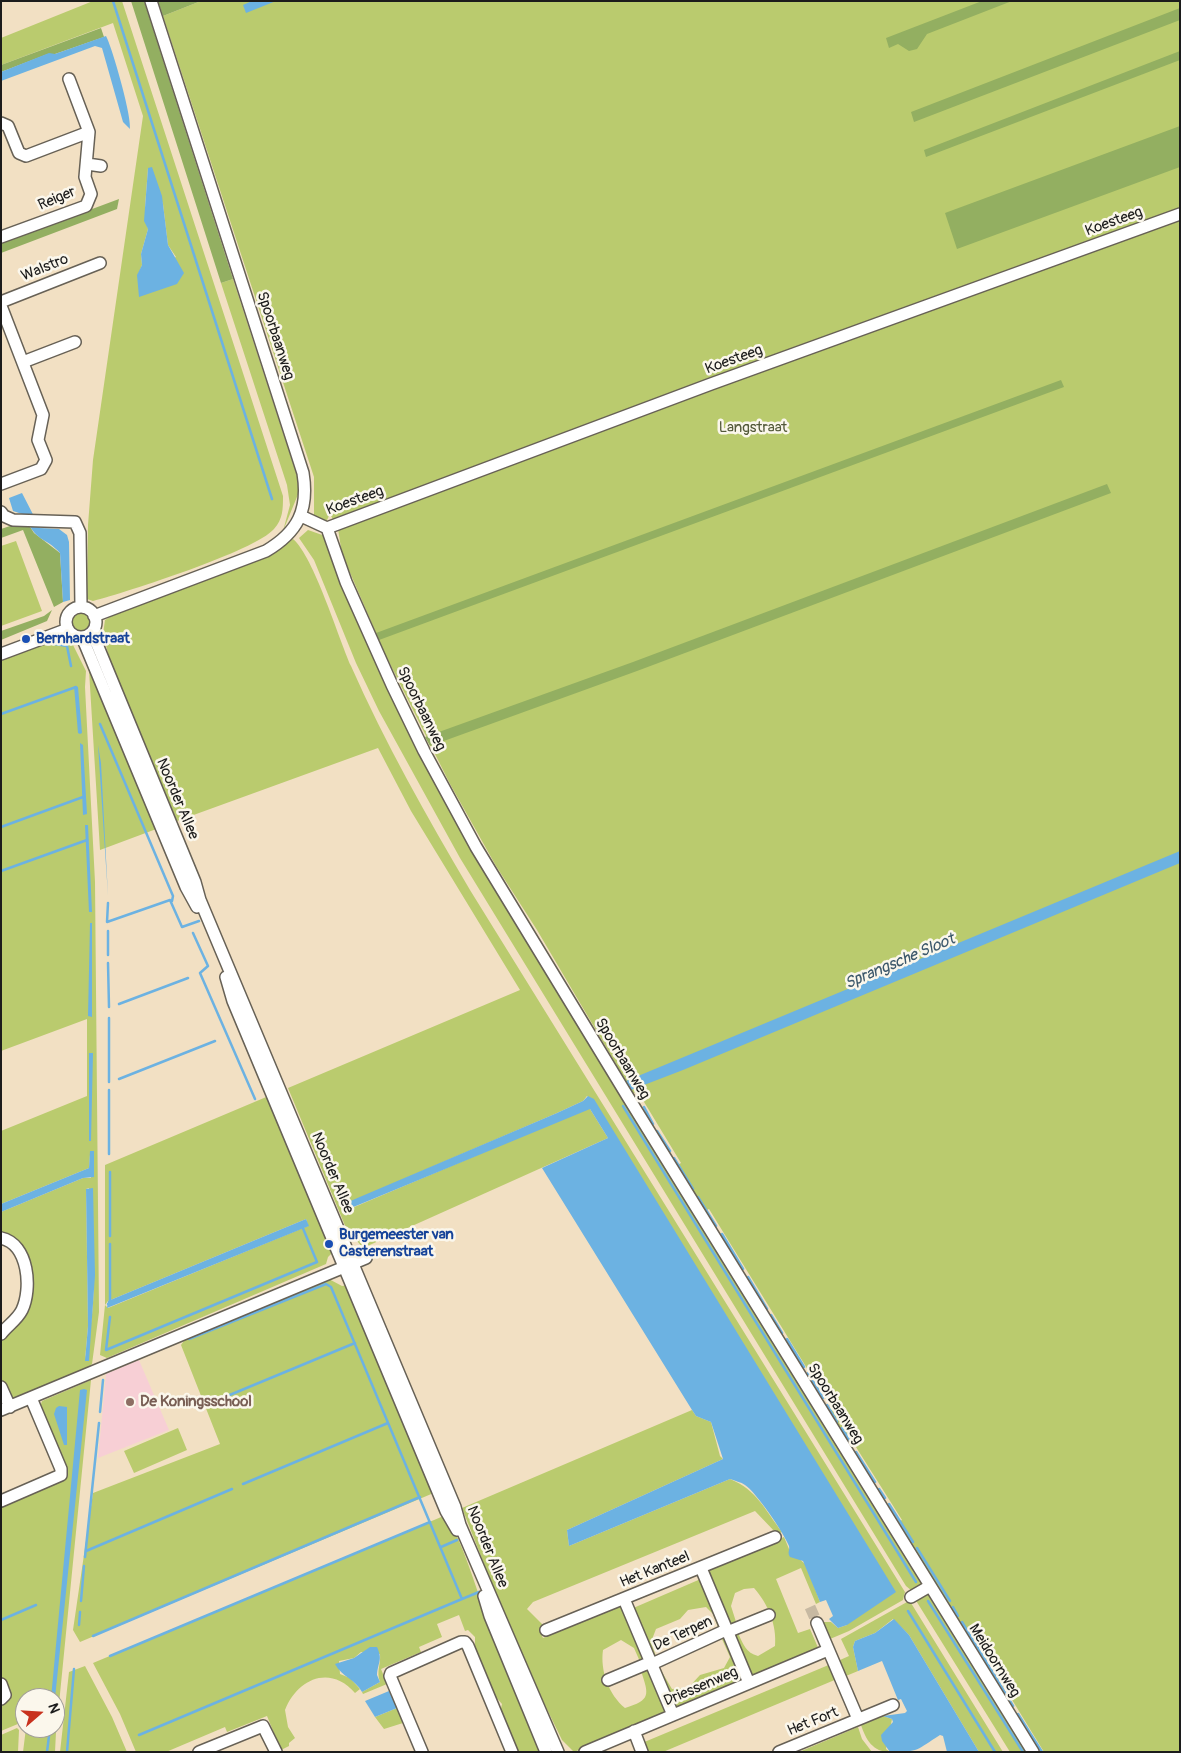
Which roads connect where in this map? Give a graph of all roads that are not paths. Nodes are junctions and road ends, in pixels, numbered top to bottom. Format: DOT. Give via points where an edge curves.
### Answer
graph roads {
  1 [pos="151,1"];
  2 [pos="69,79"];
  3 [pos="1,123"];
  4 [pos="89,132"];
  5 [pos="87,164"];
  6 [pos="101,166"];
  7 [pos="1180,214"];
  8 [pos="1,237"];
  9 [pos="100,263"];
  10 [pos="1,302"];
  11 [pos="1,306"];
  12 [pos="4,319"];
  13 [pos="75,342"];
  14 [pos="23,362"];
  15 [pos="1,484"];
  16 [pos="1,512"];
  17 [pos="300,516"];
  18 [pos="327,528"];
  19 [pos="81,607"];
  20 [pos="94,616"];
  21 [pos="68,629"];
  22 [pos="87,635"];
  23 [pos="1,654"];
  24 [pos="1,1238"];
  25 [pos="366,1258"];
  26 [pos="349,1265"];
  27 [pos="1,1334"];
  28 [pos="1,1387"];
  29 [pos="32,1398"];
  30 [pos="6,1408"];
  31 [pos="1,1502"];
  32 [pos="775,1537"];
  33 [pos="701,1568"];
  34 [pos="930,1586"];
  35 [pos="911,1597"];
  36 [pos="624,1599"];
  37 [pos="769,1615"];
  38 [pos="817,1623"];
  39 [pos="546,1630"];
  40 [pos="727,1631"];
  41 [pos="828,1650"];
  42 [pos="651,1663"];
  43 [pos="608,1680"];
  44 [pos="749,1683"];
  45 [pos="1,1684"];
  46 [pos="1,1699"];
  47 [pos="893,1705"];
  48 [pos="673,1715"];
  49 [pos="858,1719"];
  50 [pos="634,1731"];
  51 [pos="199,1752"];
  52 [pos="276,1752"];
  53 [pos="422,1752"];
  54 [pos="512,1752"];
  55 [pos="546,1752"];
  56 [pos="558,1752"];
  57 [pos="585,1752"];
  58 [pos="642,1752"];
  59 [pos="779,1752"];
  60 [pos="1033,1752"];
  1 -- 17 [label="street, Spoorbaanweg" via="303,473 305,501"];
  2 -- 4 [label="street, Reiger"];
  3 -- 4 [label="street" via="8,126 18,153 26,156"];
  4 -- 5 [label="street, Reiger"];
  5 -- 6 [label="street"];
  5 -- 8 [label="street, Reiger" via="85,177 91,194 86,206"];
  7 -- 18 [label="street, Koesteeg"];
  9 -- 10 [label="street, Walstro"];
  11 -- 12 [label="street"];
  12 -- 14 [label="street"];
  13 -- 14 [label="street"];
  14 -- 15 [label="street" via="43,415 38,440 46,460 41,469"];
  16 -- 19 [label="street" via="8,519 75,522 80,533"];
  17 -- 18 [label="street, Koesteeg"];
  17 -- 20 [label="street, Spoorbaanweg" via="282,542 266,551"];
  18 -- 34 [label="street, Spoorbaanweg" via="346,582 392,685 476,847"];
  19 -- 20 [label="street" via="90,610"];
  19 -- 21 [label="street" via="73,609 67,616"];
  20 -- 22 [label="street" via="96,622"];
  21 -- 22 [label="street" via="74,635"];
  21 -- 23 [label="street"];
  22 -- 26 [label="street, Noorder Allee" via="195,882 265,1064"];
  24 -- 27 [label="street" via="19,1250 27,1286 21,1310"];
  25 -- 26 [label="street"];
  26 -- 29 [label="street"];
  26 -- 55 [label="street, Noorder Allee"];
  26 -- 56 [label="street, Noorder Allee"];
  28 -- 30 [label="street"];
  29 -- 30 [label="street"];
  29 -- 31 [label="street" via="61,1475"];
  32 -- 33 [label="street, Het Kanteel"];
  33 -- 36 [label="street, Het Kanteel"];
  33 -- 40 [label="street, De Terpen"];
  34 -- 35 [label="street"];
  34 -- 60 [label="street, Meidoornweg"];
  36 -- 39 [label="street, Het Kanteel"];
  36 -- 42 [label="street, De Terpen"];
  37 -- 40 [label="street, De Terpen"];
  38 -- 41 [label="street, Het Fort"];
  40 -- 42 [label="street, De Terpen"];
  40 -- 44 [label="street, De Terpen"];
  41 -- 44 [label="street, Driessenweg"];
  41 -- 49 [label="street, Het Fort"];
  42 -- 43 [label="street, De Terpen"];
  42 -- 48 [label="street, De Terpen"];
  44 -- 48 [label="street, Driessenweg"];
  45 -- 46 [label="street" via="5,1696"];
  47 -- 49 [label="street, Het Fort"];
  48 -- 50 [label="street, Driessenweg"];
  49 -- 59 [label="street, Het Fort"];
  50 -- 57 [label="street, Driessenweg"];
  50 -- 58 [label="street"];
  51 -- 52 [label="street" via="263,1726"];
  53 -- 54 [label="street" via="390,1676 432,1654 466,1642"];
}
